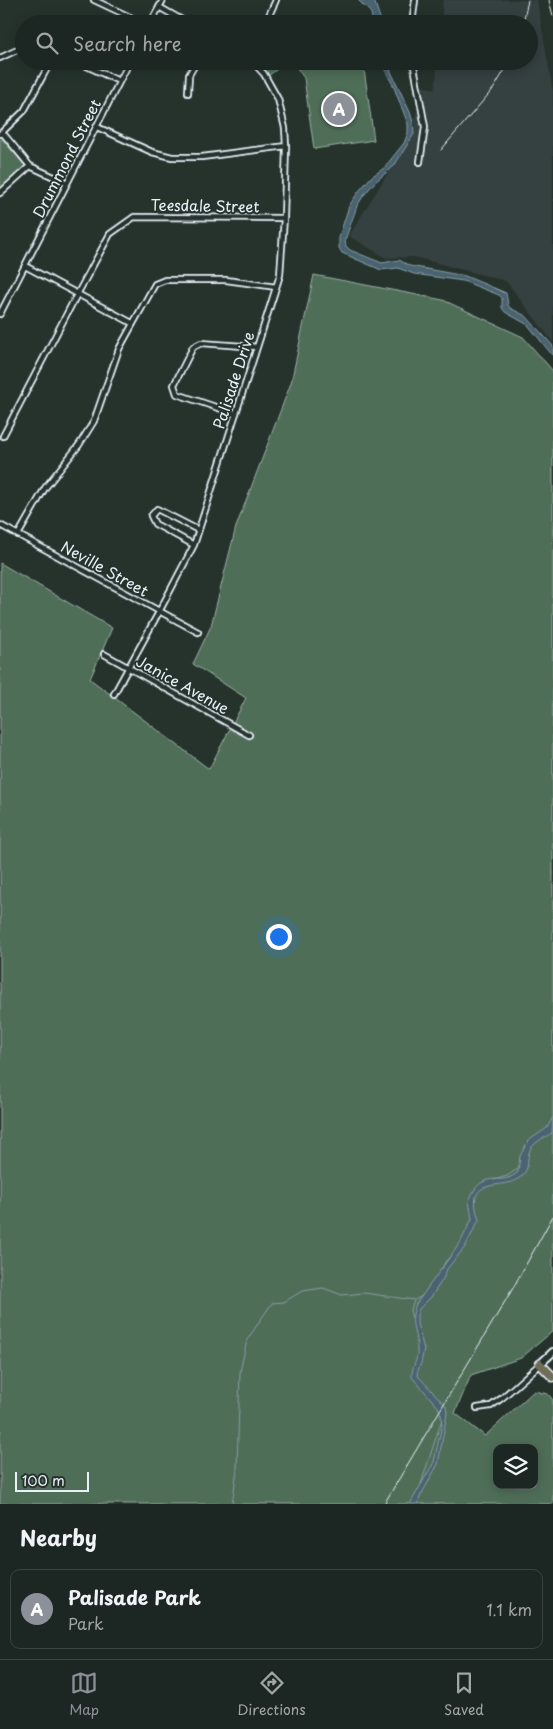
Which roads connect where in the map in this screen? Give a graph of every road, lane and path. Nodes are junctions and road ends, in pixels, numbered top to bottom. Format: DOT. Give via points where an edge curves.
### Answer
graph roads {
  1 [pos="94,0"];
  2 [pos="163,0"];
  3 [pos="276,0"];
  4 [pos="415,0"];
  5 [pos="159,7"];
  6 [pos="126,15"];
  7 [pos="155,15"];
  8 [pos="173,15"];
  9 [pos="269,15"];
  10 [pos="413,15"];
  11 [pos="15,51"];
  12 [pos="0,58"];
  13 [pos="46,70"];
  14 [pos="95,70"];
  15 [pos="125,70"];
  16 [pos="192,70"];
  17 [pos="260,70"];
  18 [pos="415,70"];
  19 [pos="119,81"];
  20 [pos="188,93"];
  21 [pos="97,127"];
  22 [pos="1,133"];
  23 [pos="286,146"];
  24 [pos="420,162"];
  25 [pos="30,166"];
  26 [pos="67,184"];
  27 [pos="0,193"];
  28 [pos="284,218"];
  29 [pos="25,266"];
  30 [pos="276,287"];
  31 [pos="77,294"];
  32 [pos="0,314"];
  33 [pos="132,323"];
  34 [pos="257,347"];
  35 [pos="236,414"];
  36 [pos="3,436"];
  37 [pos="0,525"];
  38 [pos="198,530"];
  39 [pos="18,535"];
  40 [pos="194,545"];
  41 [pos="159,612"];
  42 [pos="198,632"];
  43 [pos="104,654"];
  44 [pos="128,668"];
  45 [pos="114,694"];
  46 [pos="250,735"];
  47 [pos="553,1352"];
  48 [pos="540,1364"];
  49 [pos="553,1377"];
  50 [pos="477,1408"];
  1 -- 6 [label="street"];
  2 -- 5 [label="street"];
  3 -- 9 [label="street"];
  4 -- 10 [label="street"];
  5 -- 7 [label="street"];
  5 -- 8 [label="street"];
  11 -- 12 [label="street"];
  13 -- 22 [label="street" via="24,111"];
  14 -- 19 [label="street"];
  15 -- 19 [label="street, Drummond Street"];
  16 -- 20 [label="street"];
  17 -- 23 [label="street, Palisade Drive" via="278,99"];
  18 -- 24 [label="street" via="425,127"];
  19 -- 21 [label="street, Drummond Street"];
  21 -- 23 [label="street" via="152,152 172,157"];
  21 -- 26 [label="street, Drummond Street"];
  22 -- 25 [label="street"];
  23 -- 28 [label="street, Palisade Drive"];
  25 -- 26 [label="street"];
  25 -- 27 [label="street"];
  26 -- 29 [label="street, Drummond Street"];
  28 -- 30 [label="street, Palisade Drive" via="280,275"];
  28 -- 31 [label="street, Teesdale Street" via="134,217 110,234"];
  29 -- 31 [label="street"];
  29 -- 32 [label="street, Drummond Street"];
  30 -- 33 [label="street" via="226,280 166,280 155,284"];
  30 -- 34 [label="street, Palisade Drive"];
  31 -- 33 [label="street"];
  31 -- 36 [label="street, Teesdale Street"];
  33 -- 39 [label="street" via="119,349 94,421 45,488"];
  34 -- 35 [label="street, Palisade Drive"];
  34 -- 35 [label="street" via="201,343 193,347 174,385 177,394"];
  35 -- 38 [label="street, Palisade Drive"];
  37 -- 39 [label="street, Neville Street"];
  38 -- 40 [label="street, Palisade Drive"];
  38 -- 40 [label="street" via="157,509 151,516 155,524"];
  39 -- 41 [label="street, Neville Street"];
  40 -- 41 [label="street, Palisade Drive"];
  41 -- 42 [label="street, Neville Street"];
  41 -- 44 [label="street, Palisade Drive"];
  43 -- 44 [label="street, Janice Avenue"];
  44 -- 45 [label="street, Palisade Drive"];
  44 -- 46 [label="street, Janice Avenue"];
  47 -- 48 [label="street"];
  48 -- 49 [label="highway"];
  48 -- 50 [label="street" via="491,1406"];
}
